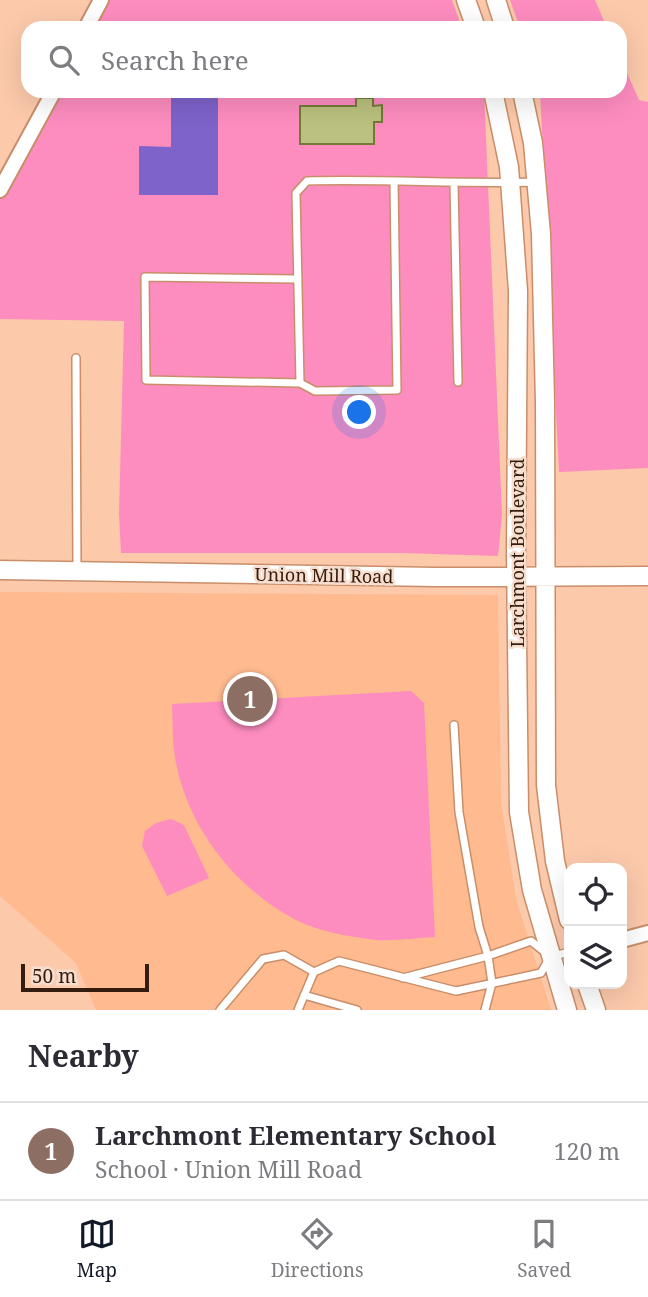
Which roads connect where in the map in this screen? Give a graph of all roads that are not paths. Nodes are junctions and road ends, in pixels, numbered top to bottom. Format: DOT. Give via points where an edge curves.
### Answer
graph roads {
  1 [pos="101,0"];
  2 [pos="466,0"];
  3 [pos="496,0"];
  4 [pos="90,21"];
  5 [pos="474,21"];
  6 [pos="503,21"];
  7 [pos="50,98"];
  8 [pos="494,98"];
  9 [pos="523,98"];
  10 [pos="394,181"];
  11 [pos="537,182"];
  12 [pos="454,183"];
  13 [pos="510,183"];
  14 [pos="0,190"];
  15 [pos="298,279"];
  16 [pos="76,358"];
  17 [pos="458,382"];
  18 [pos="300,383"];
  19 [pos="0,570"];
  20 [pos="77,571"];
  21 [pos="648,576"];
  22 [pos="516,578"];
  23 [pos="544,578"];
  24 [pos="454,725"];
  25 [pos="564,899"];
  26 [pos="648,933"];
  27 [pos="627,939"];
  28 [pos="564,953"];
  29 [pos="488,956"];
  30 [pos="550,957"];
  31 [pos="314,972"];
  32 [pos="402,978"];
  33 [pos="492,983"];
  34 [pos="589,989"];
  35 [pos="304,995"];
  36 [pos="220,1010"];
  37 [pos="298,1010"];
  38 [pos="357,1010"];
  39 [pos="485,1010"];
  40 [pos="567,1010"];
  41 [pos="596,1010"];
  1 -- 4 [label="street"];
  2 -- 5 [label="street"];
  3 -- 6 [label="street"];
  7 -- 14 [label="street"];
  8 -- 13 [label="street, Larchmont Boulevard"];
  9 -- 11 [label="street, Larchmont Boulevard"];
  10 -- 12 [label="lane"];
  10 -- 15 [label="lane" via="307,181 296,193"];
  10 -- 18 [label="lane" via="397,390 315,391"];
  11 -- 13 [label="lane"];
  11 -- 23 [label="street, Larchmont Boulevard" via="544,362"];
  12 -- 13 [label="lane"];
  12 -- 17 [label="lane"];
  13 -- 22 [label="street, Larchmont Boulevard" via="518,291"];
  15 -- 18 [label="lane"];
  15 -- 18 [label="lane" via="145,277 146,380"];
  16 -- 20 [label="lane"];
  19 -- 20 [label="street, Union Mill Road"];
  20 -- 22 [label="street, Union Mill Road"];
  21 -- 23 [label="street, Union Mill Road"];
  22 -- 23 [label="street, Union Mill Road"];
  22 -- 30 [label="street, Larchmont Boulevard" via="519,812 532,890"];
  23 -- 25 [label="street, Larchmont Boulevard" via="546,785"];
  24 -- 29 [label="lane" via="459,812"];
  26 -- 27 [label="street"];
  28 -- 30 [label="lane"];
  29 -- 30 [label="lane" via="531,941"];
  29 -- 32 [label="lane"];
  29 -- 33 [label="lane"];
  30 -- 33 [label="lane" via="541,973"];
  30 -- 40 [label="street, Larchmont Boulevard"];
  31 -- 32 [label="lane" via="339,961"];
  31 -- 35 [label="lane"];
  31 -- 36 [label="lane" via="284,955 263,959"];
  32 -- 33 [label="lane" via="456,991"];
  33 -- 39 [label="lane"];
  34 -- 41 [label="street"];
  35 -- 37 [label="lane"];
  35 -- 38 [label="lane"];
}
